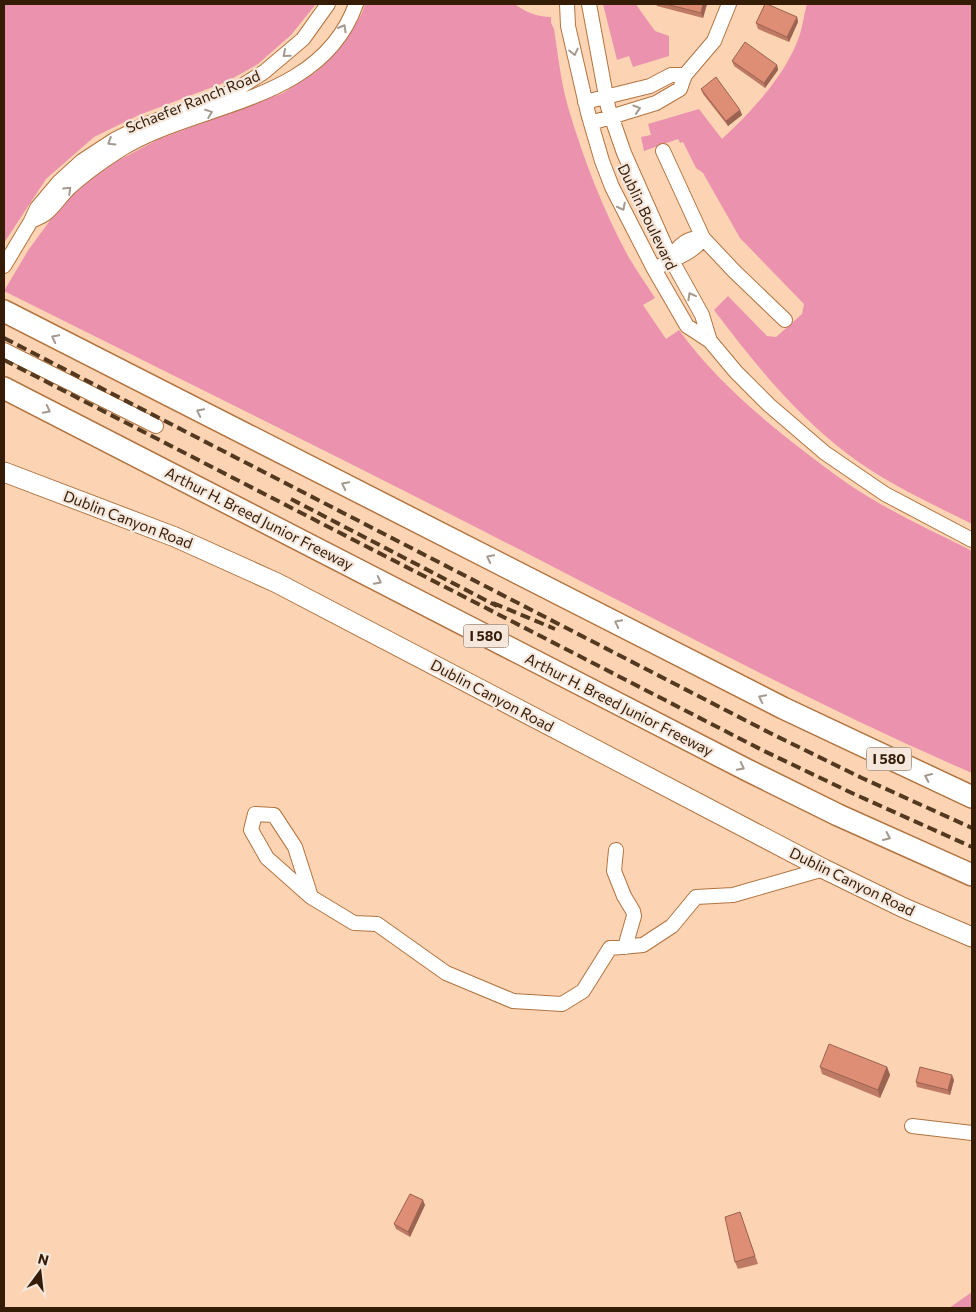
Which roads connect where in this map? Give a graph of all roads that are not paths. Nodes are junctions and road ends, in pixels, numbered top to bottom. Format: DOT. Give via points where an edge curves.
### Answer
graph roads {
  1 [pos="328,4"];
  2 [pos="356,4"];
  3 [pos="567,4"];
  4 [pos="589,4"];
  5 [pos="729,4"];
  6 [pos="685,74"];
  7 [pos="606,97"];
  8 [pos="585,102"];
  9 [pos="612,117"];
  10 [pos="591,123"];
  11 [pos="663,151"];
  12 [pos="31,221"];
  13 [pos="703,238"];
  14 [pos="671,259"];
  15 [pos="4,266"];
  16 [pos="654,268"];
  17 [pos="9,313"];
  18 [pos="785,320"];
  19 [pos="710,341"];
  20 [pos="4,350"];
  21 [pos="4,388"];
  22 [pos="156,427"];
  23 [pos="4,472"];
  24 [pos="972,540"];
  25 [pos="972,797"];
  26 [pos="616,850"];
  27 [pos="824,869"];
  28 [pos="972,875"];
  29 [pos="312,897"];
  30 [pos="972,937"];
  31 [pos="625,947"];
  32 [pos="912,1126"];
  33 [pos="972,1133"];
  1 -- 12 [label="street, Schaefer Ranch Road, one-way" via="303,39 264,72 216,99 144,125 82,161 48,195"];
  12 -- 2 [label="street, Schaefer Ranch Road, one-way" via="45,214 92,169 126,147 282,84 303,72 339,35"];
  3 -- 8 [label="street, Dublin Boulevard, one-way" via="568,26"];
  4 -- 7 [label="street, Dublin Boulevard"];
  5 -- 6 [label="street" via="714,41"];
  6 -- 7 [label="street" via="671,75 650,86"];
  9 -- 6 [label="street, one-way" via="656,103 680,89"];
  7 -- 8 [label="street"];
  7 -- 9 [label="street, Dublin Boulevard"];
  8 -- 10 [label="street, Dublin Boulevard"];
  9 -- 10 [label="street"];
  9 -- 14 [label="street, Dublin Boulevard"];
  10 -- 16 [label="street, Dublin Boulevard, one-way" via="612,187"];
  11 -- 13 [label="street"];
  12 -- 15 [label="street, Schaefer Ranch Road"];
  13 -- 14 [label="street" via="694,238 676,248"];
  13 -- 18 [label="street"];
  14 -- 16 [label="street"];
  19 -- 14 [label="street, Dublin Boulevard, one-way" via="702,315"];
  16 -- 19 [label="street, Dublin Boulevard" via="687,326"];
  25 -- 17 [label="highway, I 580, one-way" via="782,708"];
  19 -- 24 [label="street, Dublin Boulevard" via="769,405 825,454 885,494"];
  20 -- 22 [label="street"];
  21 -- 28 [label="highway, Arthur H. Breed Junior Freeway / I 580, one-way" via="747,770"];
  23 -- 27 [label="main road, Dublin Canyon Road" via="175,537 277,583"];
  26 -- 31 [label="street" via="614,871 634,916"];
  27 -- 30 [label="main road, Dublin Canyon Road"];
  27 -- 31 [label="street" via="733,895 696,897 672,926 643,945"];
  29 -- 29 [label="street" via="295,847 274,815 255,814 251,830 267,858"];
  29 -- 31 [label="street" via="354,923 377,924 446,973 513,1001 562,1004 583,991 610,948"];
  32 -- 33 [label="street"];
}
